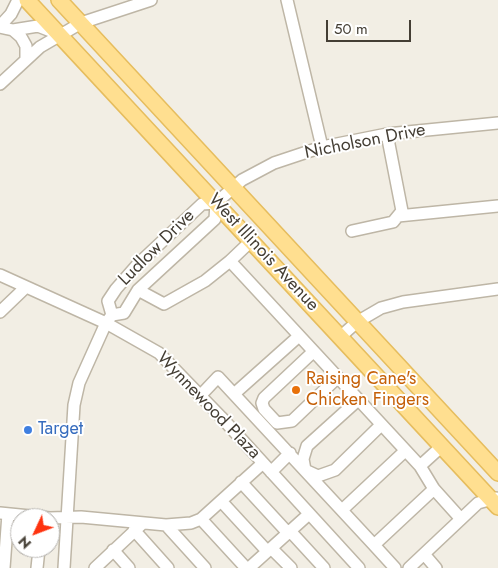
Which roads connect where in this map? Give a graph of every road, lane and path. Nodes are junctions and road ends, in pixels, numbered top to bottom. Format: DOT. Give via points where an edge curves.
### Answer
graph roads {
  1 [pos="18,0"];
  2 [pos="27,0"];
  3 [pos="60,0"];
  4 [pos="151,0"];
  5 [pos="287,0"];
  6 [pos="81,23"];
  7 [pos="0,27"];
  8 [pos="13,30"];
  9 [pos="60,34"];
  10 [pos="26,59"];
  11 [pos="0,84"];
  12 [pos="498,124"];
  13 [pos="387,134"];
  14 [pos="322,146"];
  15 [pos="233,187"];
  16 [pos="216,203"];
  17 [pos="498,206"];
  18 [pos="398,216"];
  19 [pos="352,231"];
  20 [pos="251,241"];
  21 [pos="230,261"];
  22 [pos="0,275"];
  23 [pos="26,287"];
  24 [pos="498,289"];
  25 [pos="138,290"];
  26 [pos="0,312"];
  27 [pos="109,319"];
  28 [pos="357,322"];
  29 [pos="299,336"];
  30 [pos="340,337"];
  31 [pos="314,352"];
  32 [pos="337,378"];
  33 [pos="234,394"];
  34 [pos="200,396"];
  35 [pos="358,400"];
  36 [pos="292,421"];
  37 [pos="381,425"];
  38 [pos="275,437"];
  39 [pos="442,446"];
  40 [pos="405,451"];
  41 [pos="290,454"];
  42 [pos="263,463"];
  43 [pos="420,466"];
  44 [pos="305,470"];
  45 [pos="271,472"];
  46 [pos="498,473"];
  47 [pos="241,482"];
  48 [pos="434,489"];
  49 [pos="221,501"];
  50 [pos="496,501"];
  51 [pos="342,510"];
  52 [pos="4,514"];
  53 [pos="309,514"];
  54 [pos="60,517"];
  55 [pos="69,517"];
  56 [pos="201,519"];
  57 [pos="461,519"];
  58 [pos="166,525"];
  59 [pos="139,527"];
  60 [pos="289,532"];
  61 [pos="374,545"];
  62 [pos="3,546"];
  63 [pos="113,550"];
  64 [pos="270,550"];
  65 [pos="424,554"];
  66 [pos="4,568"];
  67 [pos="64,568"];
  68 [pos="95,568"];
  69 [pos="129,568"];
  70 [pos="168,568"];
  71 [pos="205,568"];
  72 [pos="247,568"];
  73 [pos="291,568"];
  74 [pos="324,568"];
  75 [pos="359,568"];
  76 [pos="396,568"];
  77 [pos="409,568"];
  78 [pos="436,568"];
  1 -- 7 [label="street"];
  2 -- 9 [label="main road, West Illinois Avenue"];
  3 -- 6 [label="main road, West Illinois Avenue"];
  4 -- 6 [label="street"];
  5 -- 14 [label="street"];
  6 -- 9 [label="street"];
  6 -- 15 [label="main road, West Illinois Avenue"];
  7 -- 8 [label="street"];
  8 -- 9 [label="street" via="38,26"];
  8 -- 10 [label="street" via="26,46"];
  9 -- 10 [label="street"];
  9 -- 16 [label="main road, West Illinois Avenue"];
  10 -- 11 [label="street"];
  12 -- 13 [label="street, Nicholson Drive"];
  13 -- 14 [label="street, Nicholson Drive"];
  13 -- 18 [label="street" via="402,211"];
  14 -- 15 [label="street, Nicholson Drive" via="274,163"];
  15 -- 16 [label="street, Nicholson Drive"];
  15 -- 28 [label="main road, West Illinois Avenue"];
  16 -- 20 [label="main road, West Illinois Avenue"];
  16 -- 25 [label="street, Ludlow Drive" via="215,219"];
  16 -- 27 [label="street, Ludlow Drive" via="202,204 132,271 108,301"];
  17 -- 18 [label="street"];
  18 -- 19 [label="street" via="393,222"];
  20 -- 21 [label="street"];
  20 -- 30 [label="main road, West Illinois Avenue"];
  21 -- 25 [label="street" via="205,281 164,304"];
  21 -- 29 [label="street"];
  22 -- 23 [label="street, Wynnewood Plaza"];
  23 -- 26 [label="street"];
  23 -- 27 [label="street, Wynnewood Plaza"];
  24 -- 28 [label="street" via="403,302 381,308"];
  25 -- 27 [label="street, Ludlow Drive" via="124,313"];
  27 -- 34 [label="street, Wynnewood Plaza" via="159,353"];
  27 -- 55 [label="street, Ludlow Drive" via="79,383 74,405"];
  28 -- 30 [label="street"];
  28 -- 46 [label="main road, West Illinois Avenue"];
  29 -- 31 [label="street"];
  29 -- 33 [label="street"];
  30 -- 39 [label="main road, West Illinois Avenue"];
  31 -- 32 [label="street"];
  31 -- 36 [label="street" via="262,403 277,422"];
  32 -- 35 [label="street"];
  32 -- 36 [label="street"];
  33 -- 34 [label="street" via="218,377"];
  33 -- 38 [label="street"];
  34 -- 42 [label="street, Wynnewood Plaza"];
  35 -- 37 [label="street"];
  35 -- 44 [label="street" via="308,446 303,459"];
  36 -- 38 [label="street"];
  37 -- 40 [label="street"];
  37 -- 44 [label="street" via="335,470 318,476"];
  38 -- 41 [label="street"];
  39 -- 43 [label="street"];
  39 -- 50 [label="main road, West Illinois Avenue"];
  40 -- 43 [label="street"];
  40 -- 51 [label="street"];
  41 -- 44 [label="street"];
  41 -- 45 [label="street"];
  42 -- 45 [label="street, Wynnewood Plaza"];
  42 -- 47 [label="street"];
  43 -- 48 [label="street"];
  44 -- 51 [label="street"];
  45 -- 53 [label="street, Wynnewood Plaza"];
  47 -- 49 [label="street"];
  47 -- 60 [label="street"];
  48 -- 57 [label="street"];
  48 -- 61 [label="street"];
  49 -- 56 [label="street"];
  49 -- 64 [label="street"];
  50 -- 57 [label="street" via="478,503"];
  51 -- 61 [label="street"];
  52 -- 62 [label="street"];
  53 -- 60 [label="street"];
  53 -- 75 [label="street, Wynnewood Plaza"];
  54 -- 55 [label="street"];
  55 -- 59 [label="street"];
  55 -- 67 [label="street, Ludlow Drive"];
  56 -- 58 [label="street"];
  56 -- 72 [label="street"];
  57 -- 65 [label="street"];
  58 -- 59 [label="street"];
  58 -- 71 [label="street"];
  59 -- 63 [label="street"];
  59 -- 70 [label="street"];
  60 -- 64 [label="street"];
  60 -- 74 [label="street"];
  61 -- 76 [label="street"];
  62 -- 66 [label="street"];
  63 -- 68 [label="street"];
  63 -- 69 [label="street"];
  64 -- 72 [label="street"];
  64 -- 73 [label="street"];
  65 -- 77 [label="street"];
  65 -- 78 [label="street"];
}
